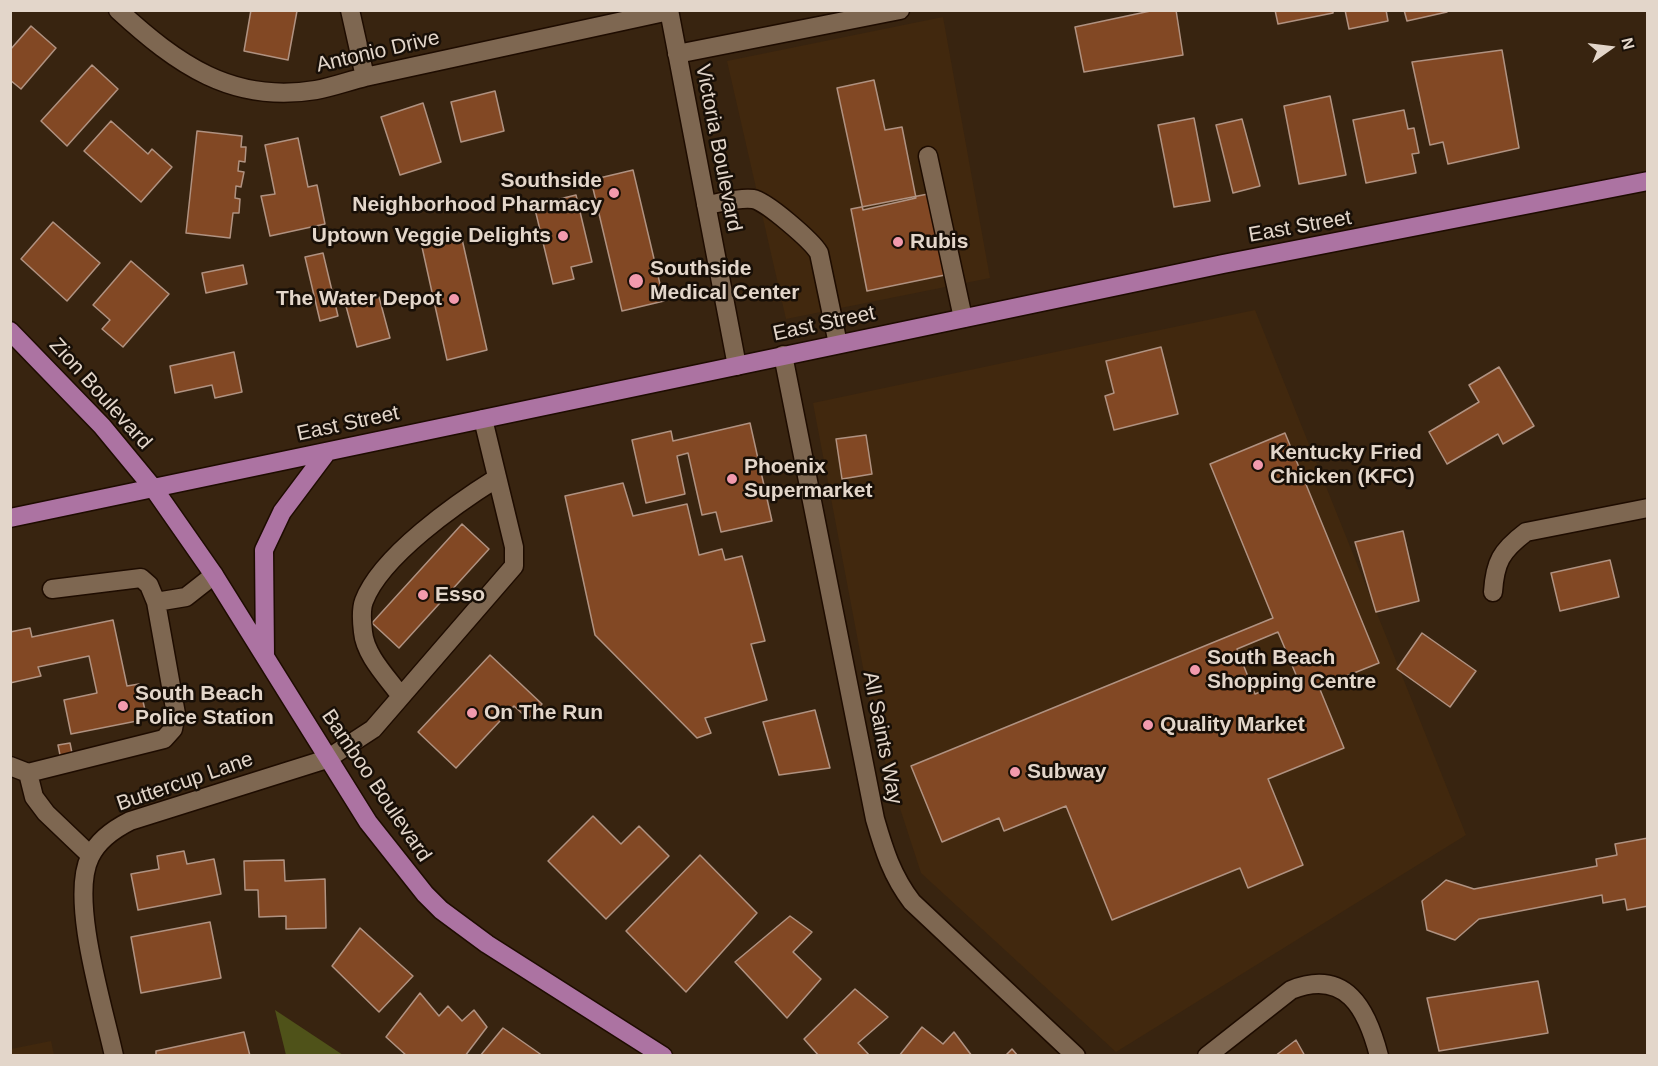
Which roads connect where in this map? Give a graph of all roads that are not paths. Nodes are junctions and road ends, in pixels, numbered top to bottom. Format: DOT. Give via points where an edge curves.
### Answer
graph roads {
  1 [pos="118,10"];
  2 [pos="350,10"];
  3 [pos="900,10"];
  4 [pos="669,11"];
  5 [pos="677,54"];
  6 [pos="365,77"];
  7 [pos="928,156"];
  8 [pos="1647,181"];
  9 [pos="706,205"];
  10 [pos="963,318"];
  11 [pos="10,331"];
  12 [pos="838,344"];
  13 [pos="783,355"];
  14 [pos="737,366"];
  15 [pos="483,419"];
  16 [pos="327,452"];
  17 [pos="497,478"];
  18 [pos="154,489"];
  19 [pos="1647,508"];
  20 [pos="10,518"];
  21 [pos="214,575"];
  22 [pos="52,589"];
  23 [pos="1493,592"];
  24 [pos="156,602"];
  25 [pos="265,657"];
  26 [pos="400,695"];
  27 [pos="327,759"];
  28 [pos="19,770"];
  29 [pos="90,855"];
  30 [pos="114,1056"];
  31 [pos="663,1056"];
  32 [pos="1076,1056"];
  33 [pos="1207,1056"];
  34 [pos="1379,1056"];
  1 -- 6 [label="street, Antonio Drive" via="194,70 232,87 270,94 316,90"];
  2 -- 6 [label="street"];
  3 -- 5 [label="street"];
  4 -- 5 [label="street, Victoria Boulevard"];
  4 -- 6 [label="street, Antonio Drive"];
  5 -- 9 [label="street, Victoria Boulevard"];
  7 -- 10 [label="street"];
  8 -- 10 [label="main road, East Street"];
  9 -- 12 [label="street" via="744,198 757,200 813,242 819,253"];
  9 -- 14 [label="street, Victoria Boulevard"];
  10 -- 12 [label="main road, East Street"];
  11 -- 18 [label="main road, Zion Boulevard" via="102,426"];
  12 -- 13 [label="main road, East Street"];
  13 -- 14 [label="main road, East Street"];
  13 -- 32 [label="street, All Saints Way" via="875,819 888,864 912,902"];
  14 -- 15 [label="main road, East Street"];
  15 -- 16 [label="main road, East Street"];
  15 -- 17 [label="street"];
  16 -- 18 [label="main road, East Street"];
  16 -- 25 [label="main road" via="282,512 264,550"];
  17 -- 26 [label="street, Buttercup Lane" via="514,547 514,566"];
  17 -- 26 [label="street" via="459,502 381,571 364,602 363,635 377,665"];
  18 -- 20 [label="main road, East Street"];
  18 -- 21 [label="main road, Bamboo Boulevard"];
  19 -- 23 [label="street" via="1526,532 1510,544 1495,566"];
  21 -- 24 [label="street" via="186,597"];
  21 -- 25 [label="main road, Bamboo Boulevard"];
  22 -- 24 [label="street" via="141,578 149,585"];
  24 -- 28 [label="street" via="176,714 173,729 164,739"];
  25 -- 27 [label="main road, Bamboo Boulevard"];
  26 -- 27 [label="street, Buttercup Lane" via="373,729"];
  27 -- 29 [label="street, Buttercup Lane" via="130,821 105,836"];
  27 -- 31 [label="main road, Bamboo Boulevard" via="368,822 441,909 487,944"];
  28 -- 29 [label="street" via="46,813"];
  29 -- 30 [label="street" via="84,876 85,920"];
  33 -- 34 [label="street" via="1291,990 1321,983 1338,987 1354,999"];
}
